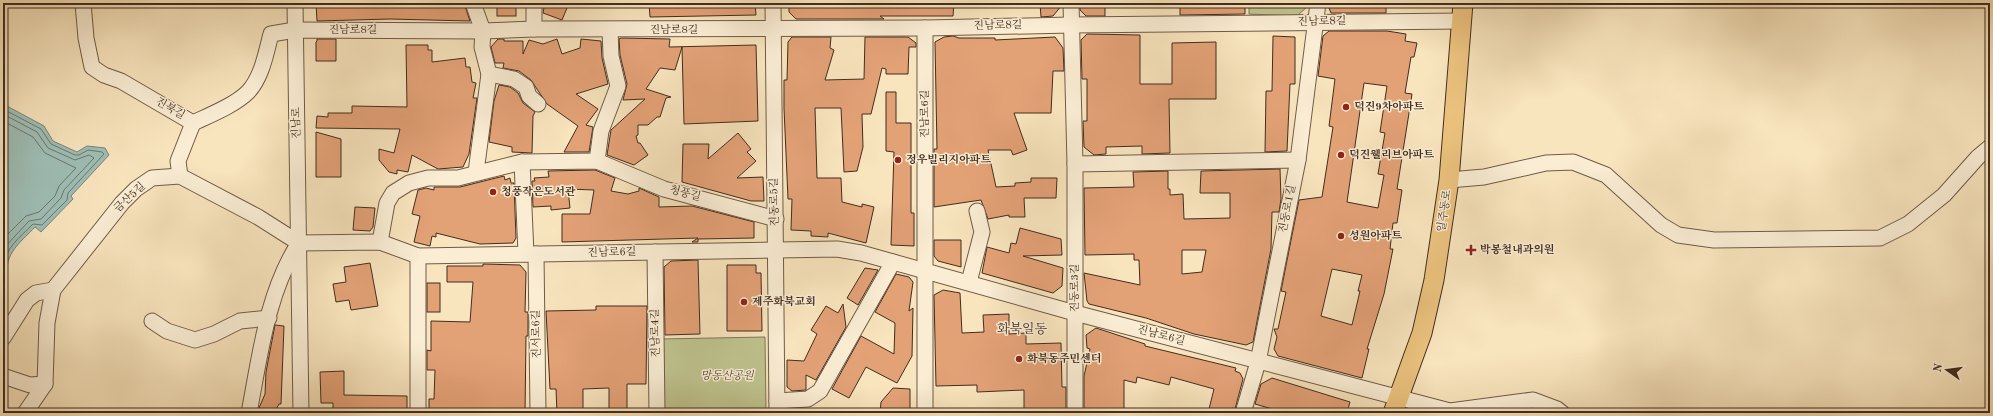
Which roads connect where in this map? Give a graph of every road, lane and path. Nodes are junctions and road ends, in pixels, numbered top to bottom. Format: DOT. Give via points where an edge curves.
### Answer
graph roads {
  1 [pos="83,3"];
  2 [pos="295,3"];
  3 [pos="473,3"];
  4 [pos="534,3"];
  5 [pos="773,3"];
  6 [pos="1071,3"];
  7 [pos="1318,3"];
  8 [pos="1462,12"];
  9 [pos="1316,23"];
  10 [pos="1072,25"];
  11 [pos="925,28"];
  12 [pos="534,29"];
  13 [pos="773,29"];
  14 [pos="295,30"];
  15 [pos="610,30"];
  16 [pos="483,31"];
  17 [pos="489,74"];
  18 [pos="538,104"];
  19 [pos="193,123"];
  20 [pos="1990,146"];
  21 [pos="1298,160"];
  22 [pos="597,161"];
  23 [pos="522,162"];
  24 [pos="1075,164"];
  25 [pos="476,172"];
  26 [pos="180,176"];
  27 [pos="1449,180"];
  28 [pos="977,211"];
  29 [pos="776,219"];
  30 [pos="380,242"];
  31 [pos="299,243"];
  32 [pos="776,249"];
  33 [pos="655,252"];
  34 [pos="531,254"];
  35 [pos="418,256"];
  36 [pos="893,262"];
  37 [pos="924,271"];
  38 [pos="969,282"];
  39 [pos="53,290"];
  40 [pos="1075,313"];
  41 [pos="269,318"];
  42 [pos="152,321"];
  43 [pos="3,338"];
  44 [pos="1258,362"];
  45 [pos="3,376"];
  46 [pos="45,384"];
  47 [pos="1395,406"];
  48 [pos="777,407"];
  49 [pos="25,413"];
  50 [pos="249,413"];
  51 [pos="301,413"];
  52 [pos="418,413"];
  53 [pos="538,413"];
  54 [pos="657,413"];
  55 [pos="925,413"];
  56 [pos="1076,413"];
  57 [pos="1243,413"];
  58 [pos="1562,413"];
  1 -- 19 [label="street, 진북길" via="92,67"];
  2 -- 14 [label="street, 진남로"];
  3 -- 16 [label="street"];
  4 -- 12 [label="street"];
  5 -- 13 [label="street, 진동로5길"];
  6 -- 10 [label="street, 진동로3길"];
  7 -- 9 [label="street, 진동로1길"];
  8 -- 9 [label="street, 진남로8길"];
  8 -- 27 [label="main road, 일주동로"];
  9 -- 10 [label="street, 진남로8길"];
  9 -- 21 [label="street, 진동로1길"];
  10 -- 11 [label="street, 진남로8길"];
  10 -- 24 [label="street, 진동로3길"];
  11 -- 13 [label="street, 진남로8길"];
  11 -- 37 [label="street, 진남로6길"];
  12 -- 15 [label="street, 진남로8길"];
  12 -- 16 [label="street, 진남로8길"];
  13 -- 15 [label="street, 진남로8길"];
  13 -- 29 [label="street, 진동로5길"];
  14 -- 16 [label="street, 진남로8길"];
  14 -- 19 [label="street, 진북길" via="271,34 256,81 247,92"];
  14 -- 31 [label="street, 진남로"];
  15 -- 22 [label="street" via="611,56 618,86 601,131"];
  16 -- 17 [label="street" via="482,47"];
  17 -- 18 [label="street" via="514,79 526,87 529,96"];
  17 -- 25 [label="street"];
  19 -- 26 [label="street" via="178,161"];
  20 -- 27 [label="street" via="1944,195 1908,224 1880,238 1714,240 1678,235 1661,225 1606,175 1573,162 1546,163 1484,177"];
  21 -- 24 [label="street"];
  21 -- 44 [label="street, 진동로1길"];
  22 -- 23 [label="street, 청풍길"];
  22 -- 29 [label="street, 청풍길" via="664,189"];
  23 -- 25 [label="street, 청풍길"];
  23 -- 34 [label="street, 진서로6길"];
  24 -- 40 [label="street, 진동로3길"];
  25 -- 30 [label="street, 청풍길" via="458,178 428,178 409,183 393,193 387,202"];
  26 -- 31 [label="street" via="258,217"];
  26 -- 39 [label="street, 금산5길" via="152,178 136,189"];
  27 -- 47 [label="main road, 일주동로" via="1434,280 1422,333"];
  28 -- 38 [label="street" via="982,232"];
  29 -- 32 [label="street, 진동로5길"];
  30 -- 31 [label="street, 진남로6길"];
  30 -- 35 [label="street, 진남로6길"];
  31 -- 41 [label="street" via="287,261"];
  31 -- 51 [label="street, 진남로"];
  32 -- 33 [label="street, 진남로6길"];
  32 -- 36 [label="street, 진남로6길" via="837,250 861,253"];
  32 -- 48 [label="street, 진동로5길"];
  33 -- 34 [label="street, 진남로6길"];
  33 -- 54 [label="street, 진남로4길"];
  34 -- 35 [label="street, 진남로6길"];
  34 -- 53 [label="street, 진서로6길"];
  35 -- 52 [label="street"];
  36 -- 37 [label="street, 진남로6길"];
  36 -- 48 [label="street, 진동로5길" via="820,391 808,400"];
  37 -- 38 [label="street, 진남로6길"];
  37 -- 55 [label="street"];
  38 -- 40 [label="street, 진남로6길"];
  39 -- 43 [label="street" via="36,293 26,300"];
  39 -- 46 [label="street" via="47,323"];
  40 -- 44 [label="street, 진남로6길"];
  40 -- 56 [label="street, 진동로3길"];
  41 -- 42 [label="street" via="240,320 214,334 195,340 167,331"];
  41 -- 50 [label="street"];
  44 -- 47 [label="street, 진남로6길"];
  44 -- 57 [label="street, 진동로1길"];
  45 -- 46 [label="street" via="30,386"];
  46 -- 49 [label="street"];
  47 -- 58 [label="street, 진남로6길" via="1450,411 1533,400 1558,409"];
}
